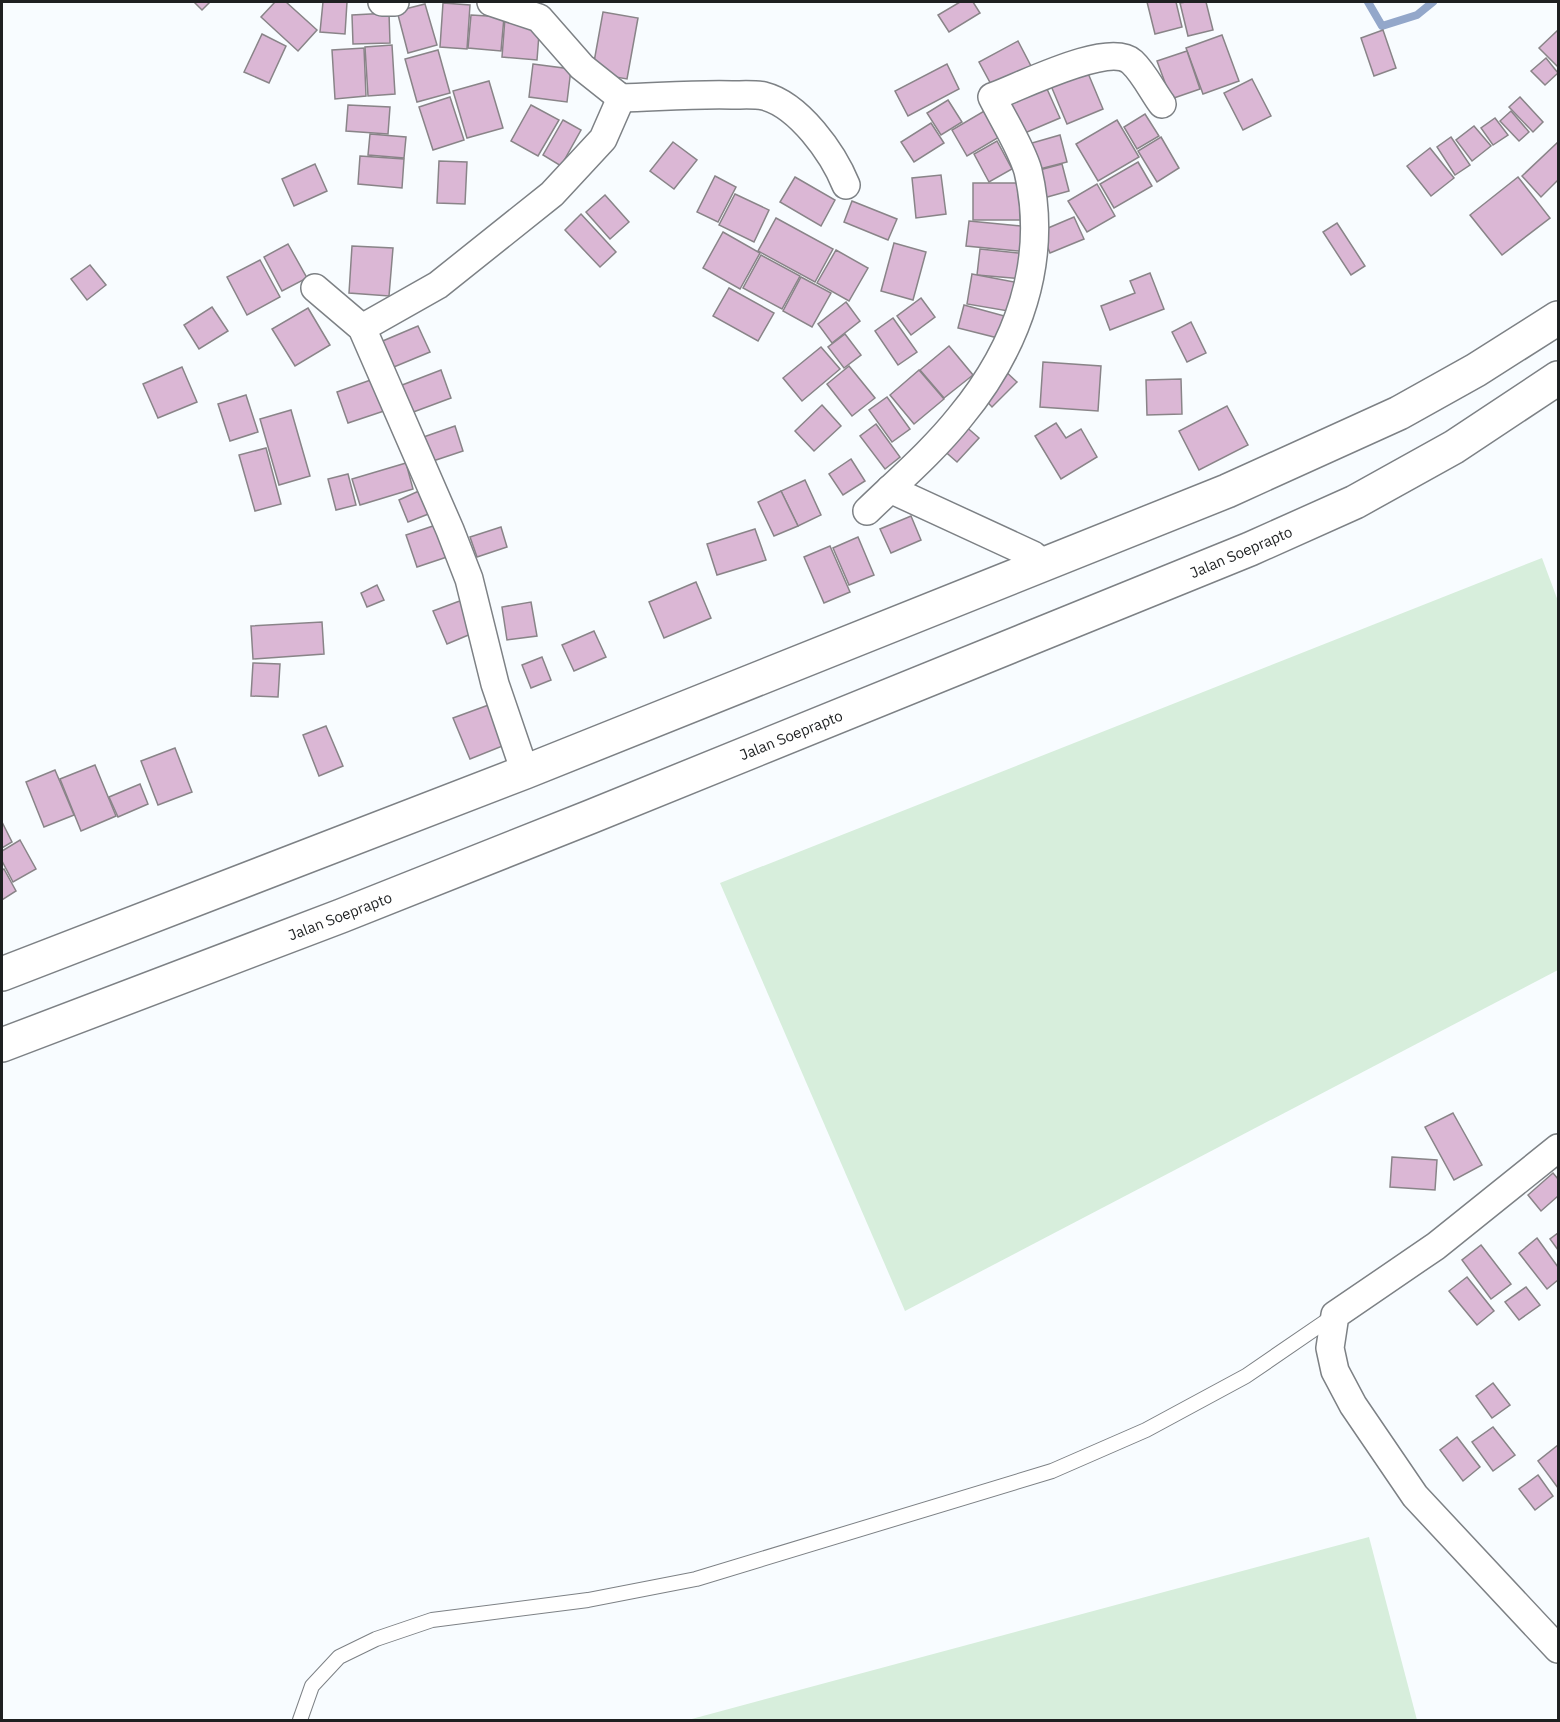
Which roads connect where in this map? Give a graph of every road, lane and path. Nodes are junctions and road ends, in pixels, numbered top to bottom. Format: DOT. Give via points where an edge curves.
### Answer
graph roads {
  1 [pos="382,2"];
  2 [pos="395,2"];
  3 [pos="491,2"];
  4 [pos="621,98"];
  5 [pos="1161,104"];
  6 [pos="846,185"];
  7 [pos="315,288"];
  8 [pos="1558,318"];
  9 [pos="362,328"];
  10 [pos="1558,378"];
  11 [pos="890,489"];
  12 [pos="867,511"];
  13 [pos="1045,565"];
  14 [pos="525,772"];
  15 [pos="2,974"];
  16 [pos="2,1044"];
  17 [pos="1558,1148"];
  18 [pos="1335,1316"];
  19 [pos="1558,1649"];
  20 [pos="300,1720"];
  1 -- 2 [label="street"];
  3 -- 4 [label="street" via="539,18 582,67"];
  4 -- 6 [label="street" via="762,95 792,110 836,160"];
  4 -- 9 [label="street" via="603,139 552,194 438,285"];
  5 -- 11 [label="street" via="1132,61 1114,54 1092,58 992,97 1028,169 1036,222 1033,273 1005,352 960,417"];
  7 -- 9 [label="street"];
  8 -- 13 [label="highway" via="1399,413 1227,491"];
  9 -- 14 [label="street" via="469,579 495,684"];
  10 -- 16 [label="highway, Jalan Soeprapto" via="1454,447 1355,502 1250,549 536,839"];
  11 -- 12 [label="street"];
  11 -- 13 [label="street" via="1033,555"];
  13 -- 14 [label="highway"];
  14 -- 15 [label="highway"];
  17 -- 18 [label="street" via="1436,1246"];
  18 -- 19 [label="street" via="1330,1348 1335,1371 1353,1405 1415,1496"];
  18 -- 20 [label="lane" via="1246,1376 1146,1430 1052,1471 696,1579 588,1600 432,1620 376,1639 339,1657 312,1686"];
}
